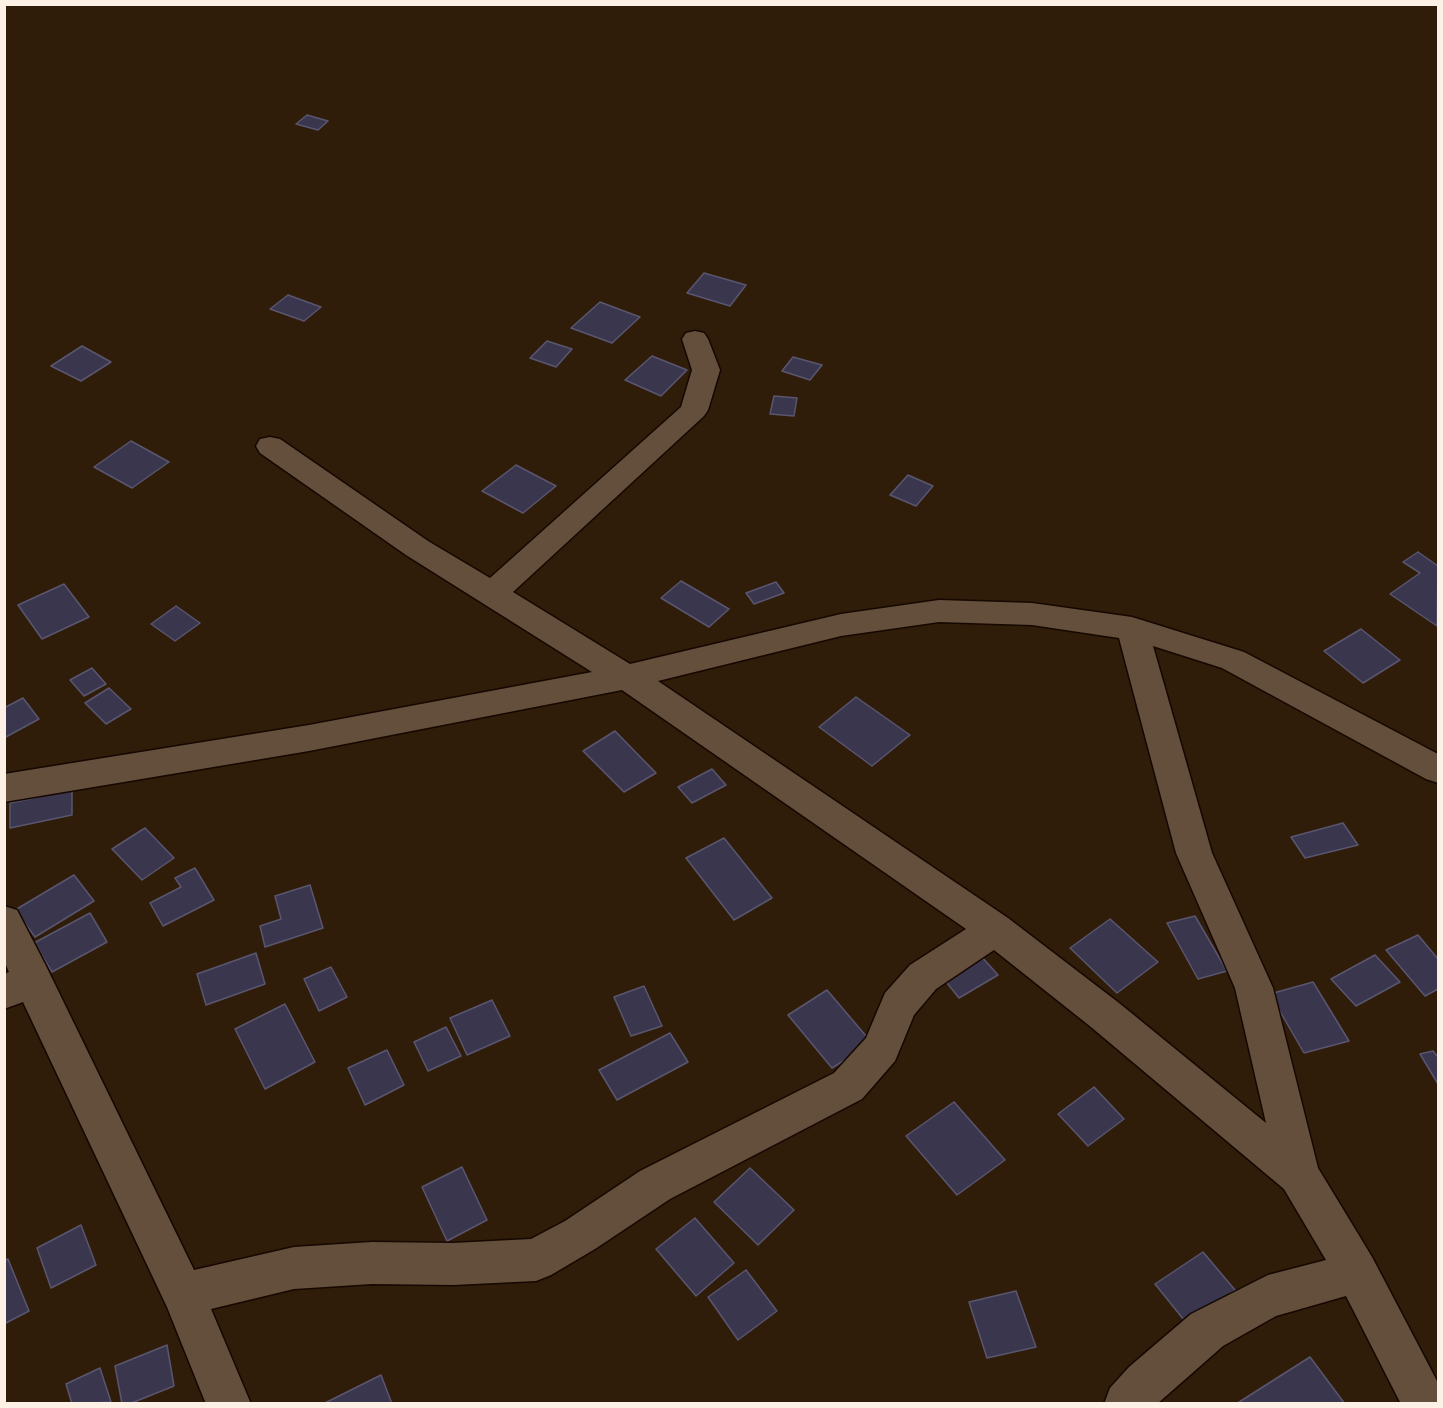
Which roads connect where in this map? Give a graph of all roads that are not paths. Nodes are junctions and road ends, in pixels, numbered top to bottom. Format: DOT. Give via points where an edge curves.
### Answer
graph roads {
  1 [pos="695,339"];
  2 [pos="270,446"];
  3 [pos="493,594"];
  4 [pos="1132,628"];
  5 [pos="623,678"];
  6 [pos="1438,770"];
  7 [pos="4,788"];
  8 [pos="4,921"];
  9 [pos="995,929"];
  10 [pos="19,985"];
  11 [pos="1299,1175"];
  12 [pos="1357,1272"];
  13 [pos="183,1294"];
  14 [pos="229,1404"];
  15 [pos="1126,1404"];
  16 [pos="1425,1404"];
  1 -- 3 [label="street" via="706,370 694,410"];
  2 -- 3 [label="street" via="417,548"];
  3 -- 5 [label="street"];
  4 -- 5 [label="street" via="1032,614 939,611 841,625"];
  4 -- 6 [label="street" via="1233,660"];
  4 -- 11 [label="street" via="1194,853 1254,988"];
  5 -- 7 [label="street" via="309,738"];
  5 -- 9 [label="street" via="668,703"];
  8 -- 10 [label="street"];
  9 -- 11 [label="street"];
  9 -- 13 [label="street" via="923,978 899,1005 881,1049 849,1086 655,1185 536,1260 294,1268"];
  10 -- 13 [label="street"];
  11 -- 12 [label="street"];
  12 -- 15 [label="street" via="1268,1297 1207,1330"];
  12 -- 16 [label="street"];
  13 -- 14 [label="street"];
}
